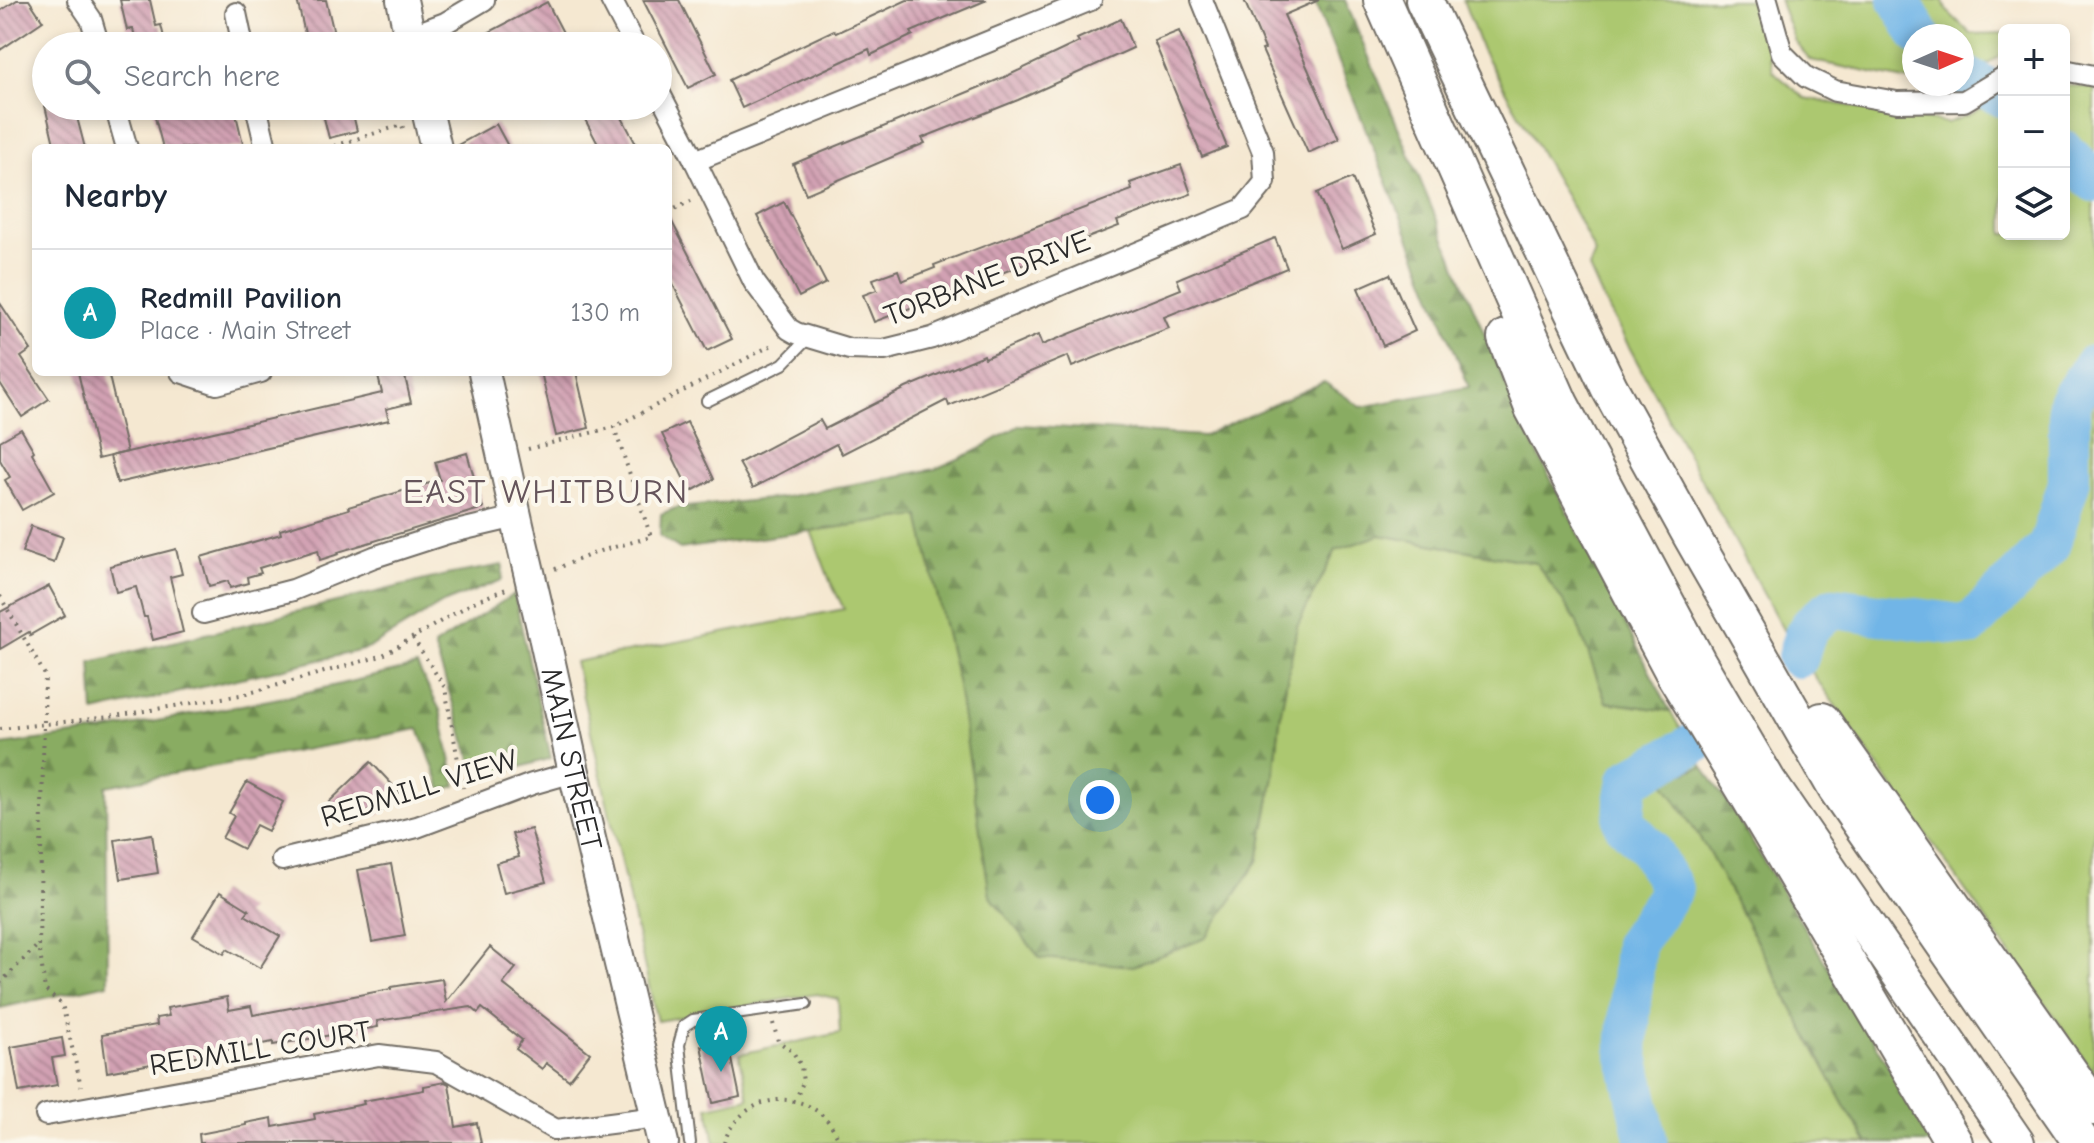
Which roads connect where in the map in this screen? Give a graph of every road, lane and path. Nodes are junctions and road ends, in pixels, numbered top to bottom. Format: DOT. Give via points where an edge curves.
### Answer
graph roads {
  1 [pos="78,0"];
  2 [pos="402,0"];
  3 [pos="484,0"];
  4 [pos="611,0"];
  5 [pos="1091,0"];
  6 [pos="1202,0"];
  7 [pos="1375,0"];
  8 [pos="1382,0"];
  9 [pos="1424,0"];
  10 [pos="1767,0"];
  11 [pos="236,13"];
  12 [pos="95,32"];
  13 [pos="240,32"];
  14 [pos="409,32"];
  15 [pos="428,32"];
  16 [pos="628,32"];
  17 [pos="2070,71"];
  18 [pos="2094,76"];
  19 [pos="1998,81"];
  20 [pos="672,117"];
  21 [pos="119,120"];
  22 [pos="259,120"];
  23 [pos="429,120"];
  24 [pos="405,136"];
  25 [pos="126,144"];
  26 [pos="265,144"];
  27 [pos="340,144"];
  28 [pos="435,144"];
  29 [pos="695,161"];
  30 [pos="802,335"];
  31 [pos="193,376"];
  32 [pos="246,376"];
  33 [pos="485,376"];
  34 [pos="707,401"];
  35 [pos="614,427"];
  36 [pos="502,456"];
  37 [pos="518,526"];
  38 [pos="1692,537"];
  39 [pos="544,574"];
  40 [pos="516,585"];
  41 [pos="0,596"];
  42 [pos="203,613"];
  43 [pos="413,638"];
  44 [pos="44,724"];
  45 [pos="0,729"];
  46 [pos="574,772"];
  47 [pos="467,809"];
  48 [pos="282,860"];
  49 [pos="39,944"];
  50 [pos="0,983"];
  51 [pos="806,1004"];
  52 [pos="770,1009"];
  53 [pos="795,1099"];
  54 [pos="2094,1107"];
  55 [pos="86,1108"];
  56 [pos="46,1115"];
  57 [pos="660,1130"];
  58 [pos="554,1136"];
  59 [pos="690,1143"];
  60 [pos="724,1143"];
  61 [pos="841,1143"];
  62 [pos="1954,1143"];
  63 [pos="2016,1143"];
  64 [pos="2082,1143"];
  1 -- 12 [label="street"];
  2 -- 14 [label="main road"];
  3 -- 15 [label="street"];
  4 -- 16 [label="street"];
  5 -- 29 [label="street"];
  6 -- 30 [label="street, TORBANE DRIVE" via="1263,152 1265,182 1243,209 932,338 884,350 849,349"];
  7 -- 62 [label="highway" via="1533,408 1675,675"];
  8 -- 63 [label="highway" via="1560,404 1697,661 1768,782"];
  9 -- 38 [label="highway" via="1609,387"];
  10 -- 19 [label="street" via="1782,53 1806,77 1835,91 1897,102 1964,101"];
  11 -- 13 [label="street"];
  17 -- 18 [label="street"];
  20 -- 29 [label="street"];
  21 -- 25 [label="street"];
  22 -- 26 [label="street"];
  23 -- 28 [label="main road"];
  24 -- 27 [label="path" via="402,125"];
  29 -- 30 [label="street" via="754,282 789,329"];
  30 -- 34 [label="lane" via="783,364"];
  30 -- 35 [label="path"];
  31 -- 32 [label="street" via="217,384"];
  33 -- 36 [label="main road, MAIN STREET"];
  35 -- 36 [label="path"];
  35 -- 39 [label="path" via="651,537"];
  36 -- 37 [label="main road, MAIN STREET"];
  37 -- 42 [label="street" via="448,533 293,590"];
  37 -- 46 [label="main road, MAIN STREET, bridge"];
  38 -- 54 [label="highway"];
  38 -- 64 [label="highway" via="1836,788"];
  40 -- 43 [label="path" via="474,602"];
  41 -- 44 [label="path" via="45,675"];
  43 -- 44 [label="path" via="381,656 246,694"];
  43 -- 47 [label="path" via="445,688"];
  44 -- 45 [label="path"];
  44 -- 49 [label="path"];
  46 -- 47 [label="street, REDMILL VIEW"];
  46 -- 57 [label="main road, MAIN STREET"];
  47 -- 48 [label="street, REDMILL VIEW" via="417,827"];
  49 -- 50 [label="path"];
  49 -- 55 [label="path" via="45,990 62,1004"];
  51 -- 52 [label="lane"];
  52 -- 53 [label="path" via="778,1041 801,1066 803,1082"];
  52 -- 59 [label="lane" via="693,1020 684,1026 679,1045"];
  53 -- 60 [label="path" via="752,1107 733,1123"];
  53 -- 61 [label="path" via="827,1119"];
  55 -- 56 [label="street, REDMILL COURT"];
  55 -- 58 [label="street, REDMILL COURT" via="379,1055 436,1062"];
  57 -- 58 [label="street, REDMILL COURT"];
}
